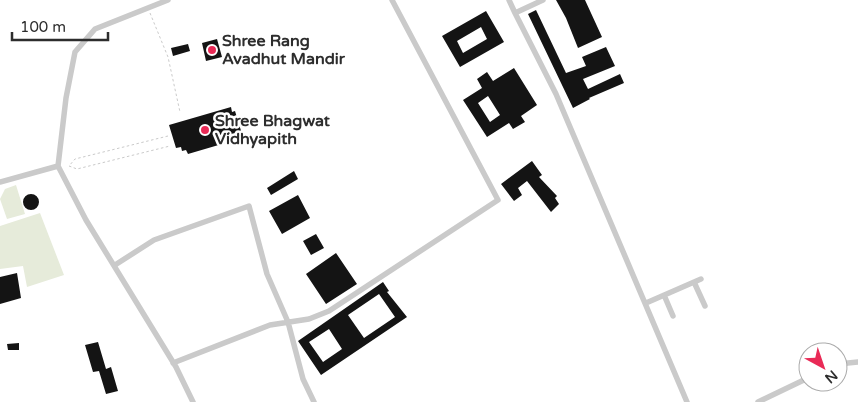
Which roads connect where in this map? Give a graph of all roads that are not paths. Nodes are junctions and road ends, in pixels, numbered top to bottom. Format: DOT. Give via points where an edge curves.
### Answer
graph roads {
  1 [pos="168,0"];
  2 [pos="392,0"];
  3 [pos="509,0"];
  4 [pos="543,0"];
  5 [pos="515,12"];
  6 [pos="58,166"];
  7 [pos="0,182"];
  8 [pos="115,265"];
  9 [pos="701,279"];
  10 [pos="694,282"];
  11 [pos="664,295"];
  12 [pos="646,303"];
  13 [pos="705,306"];
  14 [pos="673,316"];
  15 [pos="288,322"];
  16 [pos="173,363"];
  17 [pos="798,383"];
  18 [pos="193,402"];
  19 [pos="314,402"];
  20 [pos="687,402"];
  21 [pos="758,402"];
  1 -- 6 [label="street" via="95,30 75,52"];
  2 -- 15 [label="street" via="498,200 329,311"];
  3 -- 5 [label="street"];
  4 -- 5 [label="street"];
  5 -- 12 [label="street" via="556,94"];
  6 -- 7 [label="street"];
  6 -- 8 [label="street" via="86,220"];
  8 -- 15 [label="street" via="154,240 248,206 267,274"];
  8 -- 16 [label="street"];
  9 -- 10 [label="street"];
  10 -- 11 [label="street"];
  10 -- 13 [label="street"];
  11 -- 12 [label="street"];
  11 -- 14 [label="street"];
  12 -- 20 [label="street"];
  15 -- 16 [label="street"];
  15 -- 19 [label="street"];
  16 -- 18 [label="street"];
  17 -- 21 [label="street"];
}
